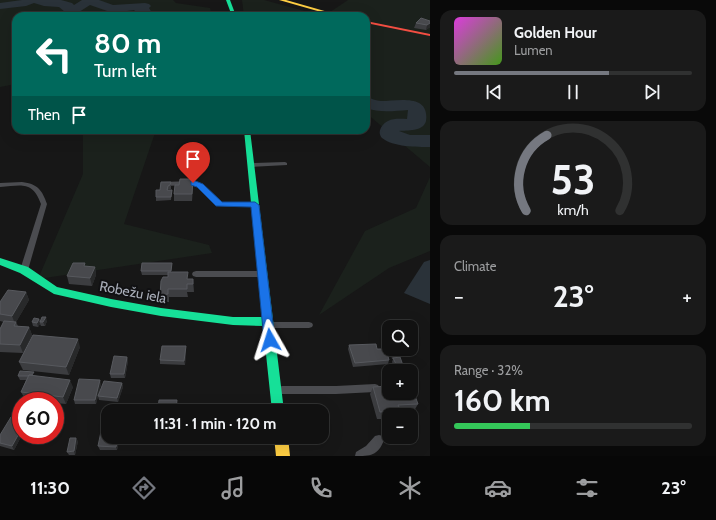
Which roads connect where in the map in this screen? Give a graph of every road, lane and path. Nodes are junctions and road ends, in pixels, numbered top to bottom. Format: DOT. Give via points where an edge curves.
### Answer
graph roads {
  1 [pos="228,0"];
  2 [pos="281,0"];
  3 [pos="232,12"];
  4 [pos="325,12"];
  5 [pos="370,23"];
  6 [pos="430,35"];
  7 [pos="247,134"];
  8 [pos="285,164"];
  9 [pos="251,165"];
  10 [pos="163,184"];
  11 [pos="0,185"];
  12 [pos="255,205"];
  13 [pos="0,262"];
  14 [pos="24,270"];
  15 [pos="196,274"];
  16 [pos="263,274"];
  17 [pos="268,324"];
  18 [pos="309,325"];
  19 [pos="375,388"];
  20 [pos="276,390"];
  21 [pos="277,404"];
  22 [pos="379,440"];
  23 [pos="282,444"];
  24 [pos="283,456"];
  25 [pos="360,456"];
  1 -- 3 [label="street"];
  2 -- 4 [label="street"];
  5 -- 6 [label="street"];
  7 -- 9 [label="street"];
  8 -- 9 [label="lane"];
  9 -- 12 [label="street"];
  10 -- 12 [label="lane" via="193,183 200,185 219,204"];
  11 -- 14 [label="lane" via="32,185 41,194 44,204"];
  12 -- 16 [label="street"];
  13 -- 14 [label="street, Robežu iela"];
  14 -- 17 [label="street, Robežu iela" via="54,290 112,303 161,312"];
  15 -- 16 [label="lane"];
  16 -- 17 [label="street"];
  17 -- 18 [label="lane"];
  17 -- 20 [label="street"];
  19 -- 20 [label="lane"];
  20 -- 21 [label="street"];
  22 -- 25 [label="lane"];
  23 -- 24 [label="street"];
}
